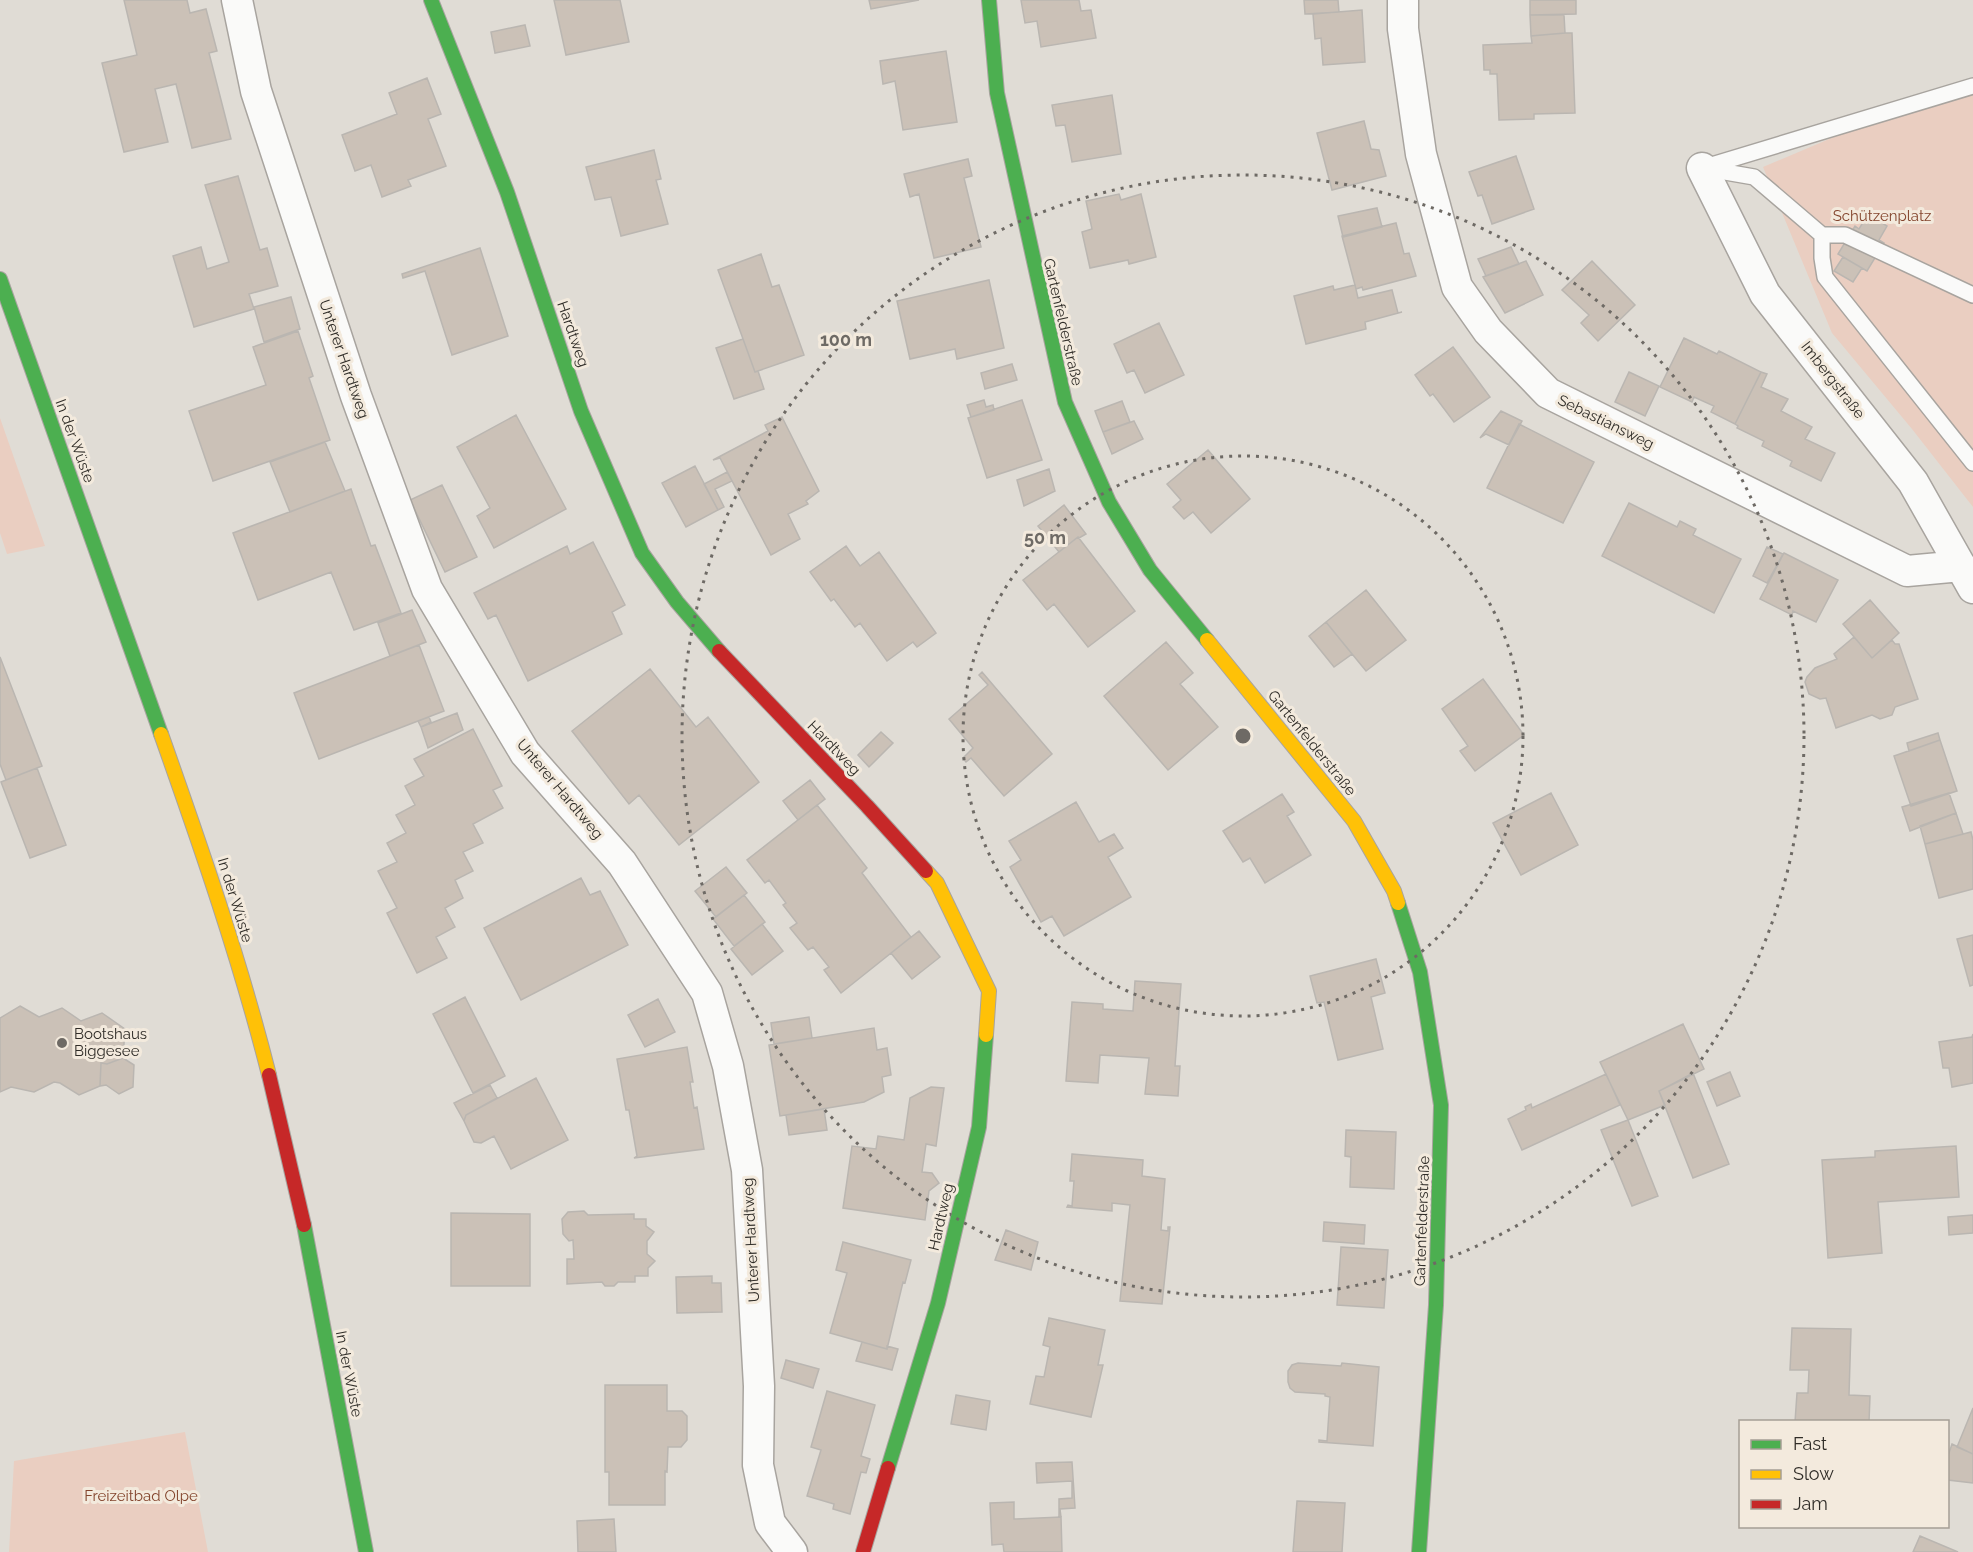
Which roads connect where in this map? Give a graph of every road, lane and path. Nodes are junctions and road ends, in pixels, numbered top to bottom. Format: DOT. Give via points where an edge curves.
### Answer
graph roads {
  1 [pos="237,0"];
  2 [pos="431,0"];
  3 [pos="988,0"];
  4 [pos="1403,0"];
  5 [pos="1973,86"];
  6 [pos="1702,168"];
  7 [pos="1822,235"];
  8 [pos="0,279"];
  9 [pos="1973,295"];
  10 [pos="1973,463"];
  11 [pos="1967,577"];
  12 [pos="366,1552"];
  13 [pos="792,1552"];
  14 [pos="863,1552"];
  15 [pos="1419,1552"];
  1 -- 13 [label="street, Unterer Hardtweg" via="256,91 356,396 427,589 525,753 622,862 706,993 728,1066 747,1170 759,1386 758,1465 770,1523"];
  2 -- 14 [label="street, Hardtweg" via="507,192 581,411 642,553 720,652 937,883 989,991 979,1127 938,1303"];
  3 -- 15 [label="street, Gartenfelderstraße" via="997,93 1065,402 1109,502 1150,570 1354,821 1394,891 1420,972 1441,1105 1436,1305"];
  4 -- 11 [label="street, Sebastiansweg" via="1403,29 1421,154 1457,287 1488,331 1548,393 1907,571"];
  5 -- 6 [label="lane"];
  6 -- 7 [label="lane" via="1754,177"];
  6 -- 11 [label="street, Imbergstraße" via="1765,294 1913,482"];
  7 -- 9 [label="lane" via="1845,235"];
  7 -- 10 [label="lane" via="1825,277"];
  8 -- 12 [label="street, In der Wüste" via="207,864 259,1036 301,1208"];
}
